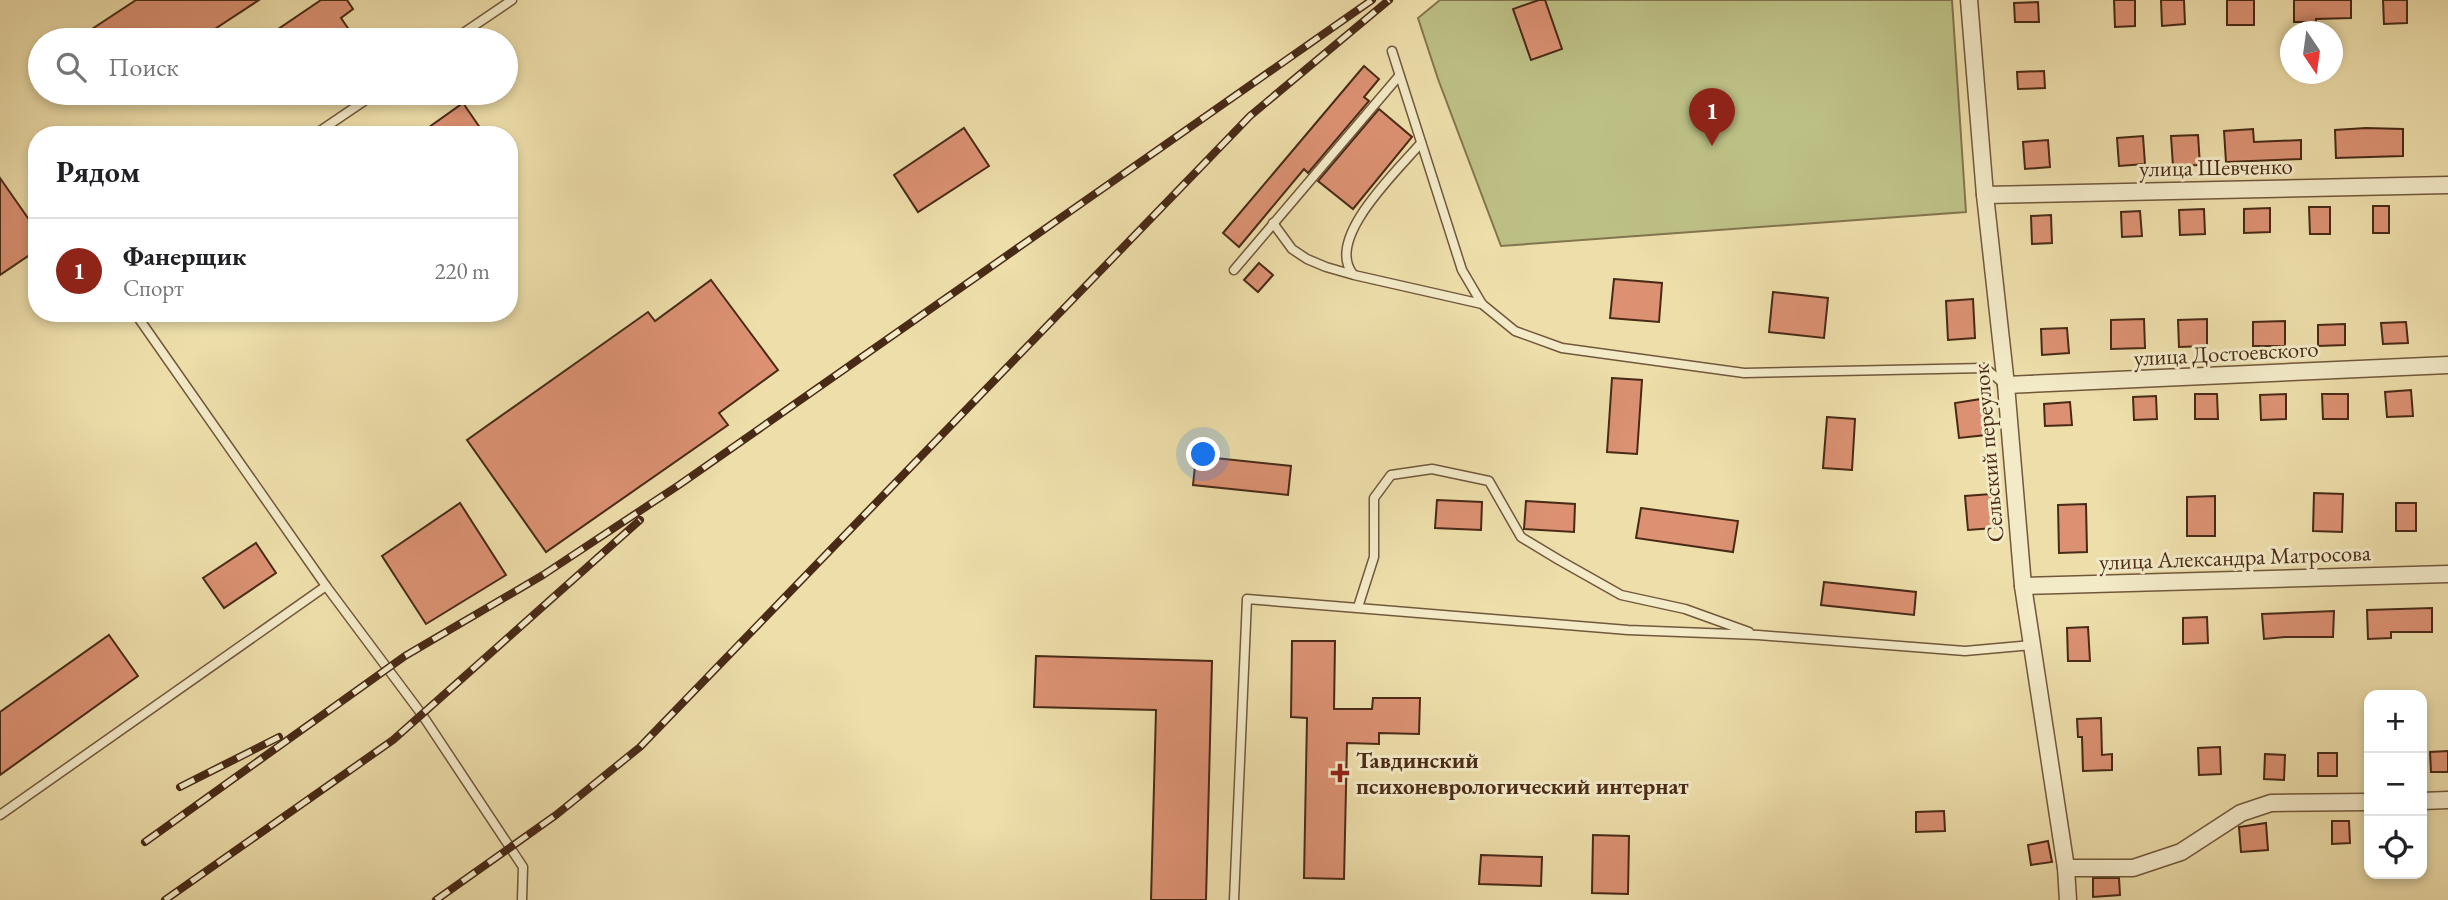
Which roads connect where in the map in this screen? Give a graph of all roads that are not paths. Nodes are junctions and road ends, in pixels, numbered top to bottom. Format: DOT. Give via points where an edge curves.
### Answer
graph roads {
  1 [pos="512,0"];
  2 [pos="1969,0"];
  3 [pos="471,28"];
  4 [pos="1392,51"];
  5 [pos="1399,76"];
  6 [pos="358,105"];
  7 [pos="327,126"];
  8 [pos="1421,144"];
  9 [pos="2448,185"];
  10 [pos="1985,195"];
  11 [pos="1273,223"];
  12 [pos="1234,270"];
  13 [pos="1354,275"];
  14 [pos="1482,304"];
  15 [pos="141,322"];
  16 [pos="2448,365"];
  17 [pos="2006,385"];
  18 [pos="2448,574"];
  19 [pos="326,586"];
  20 [pos="2023,586"];
  21 [pos="1358,607"];
  22 [pos="1758,635"];
  23 [pos="2032,645"];
  24 [pos="2448,800"];
  25 [pos="2427,801"];
  26 [pos="2364,802"];
  27 [pos="0,815"];
  28 [pos="2066,868"];
  29 [pos="522,900"];
  30 [pos="1234,900"];
  31 [pos="2068,900"];
  1 -- 3 [label="lane"];
  2 -- 10 [label="street, Сельский переулок"];
  4 -- 5 [label="lane"];
  5 -- 8 [label="lane"];
  5 -- 11 [label="lane"];
  6 -- 7 [label="lane"];
  8 -- 13 [label="lane" via="1357,219 1347,240 1348,268"];
  8 -- 14 [label="lane" via="1462,270"];
  9 -- 10 [label="street, улица Шевченко"];
  10 -- 17 [label="street, Сельский переулок"];
  11 -- 12 [label="lane"];
  11 -- 13 [label="lane" via="1307,259"];
  13 -- 14 [label="lane"];
  14 -- 17 [label="lane" via="1515,331 1562,348 1744,373 1985,368"];
  15 -- 19 [label="lane"];
  16 -- 17 [label="street, улица Достоевского"];
  17 -- 20 [label="street, Сельский переулок"];
  18 -- 20 [label="street, улица Александра Матросова"];
  19 -- 27 [label="lane"];
  19 -- 29 [label="lane" via="423,716 523,867"];
  20 -- 23 [label="street, Сельский переулок"];
  21 -- 22 [label="lane" via="1628,630"];
  21 -- 22 [label="lane" via="1374,557 1374,498 1391,475 1432,469 1489,481 1521,537 1621,595 1685,609"];
  21 -- 30 [label="lane" via="1247,599"];
  22 -- 23 [label="lane" via="1965,651"];
  23 -- 28 [label="street, Сельский переулок"];
  24 -- 25 [label="street"];
  26 -- 28 [label="street" via="2271,803 2241,813 2181,852 2133,868"];
  28 -- 31 [label="street, Сельский переулок"];
}
